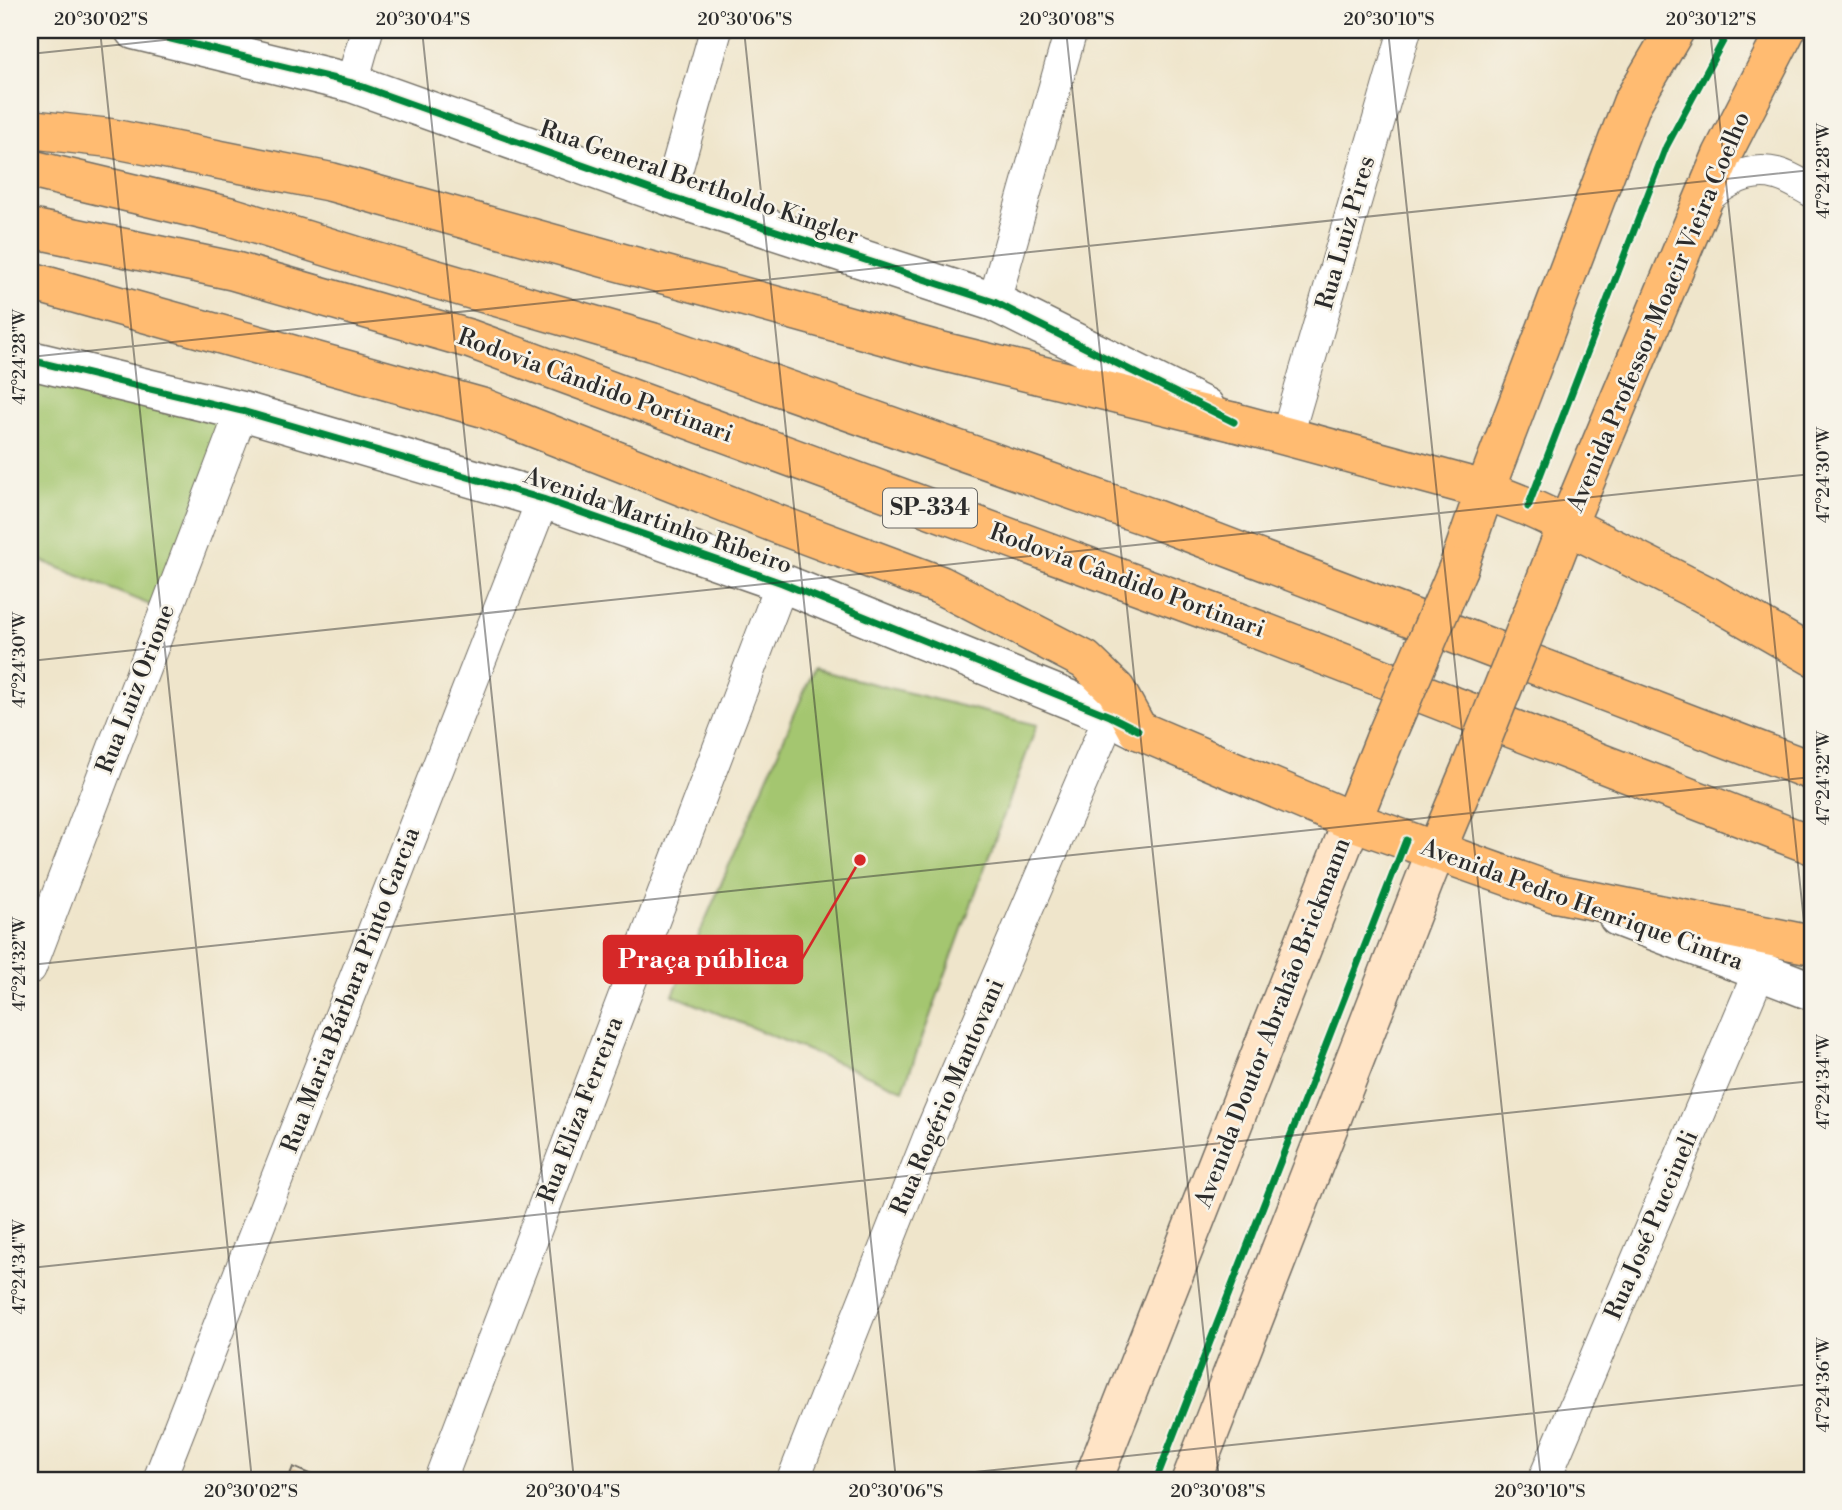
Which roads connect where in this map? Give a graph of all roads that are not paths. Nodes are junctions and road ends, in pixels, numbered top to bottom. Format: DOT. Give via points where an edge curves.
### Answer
graph roads {
  1 [pos="134,30"];
  2 [pos="367,30"];
  3 [pos="716,30"];
  4 [pos="1071,30"];
  5 [pos="1405,30"];
  6 [pos="1675,30"];
  7 [pos="1786,30"];
  8 [pos="352,83"];
  9 [pos="30,129"];
  10 [pos="30,169"];
  11 [pos="1812,191"];
  12 [pos="669,196"];
  13 [pos="1702,201"];
  14 [pos="30,228"];
  15 [pos="30,282"];
  16 [pos="994,302"];
  17 [pos="30,360"];
  18 [pos="242,411"];
  19 [pos="1234,422"];
  20 [pos="1287,436"];
  21 [pos="1485,490"];
  22 [pos="543,499"];
  23 [pos="1567,525"];
  24 [pos="782,583"];
  25 [pos="1708,596"];
  26 [pos="1812,635"];
  27 [pos="1812,656"];
  28 [pos="1124,723"];
  29 [pos="1812,771"];
  30 [pos="1352,821"];
  31 [pos="1812,845"];
  32 [pos="1436,851"];
  33 [pos="1555,893"];
  34 [pos="1798,941"];
  35 [pos="30,968"];
  36 [pos="1760,970"];
  37 [pos="1812,990"];
  38 [pos="159,1480"];
  39 [pos="440,1480"];
  40 [pos="793,1480"];
  41 [pos="1093,1480"];
  42 [pos="1191,1480"];
  43 [pos="1544,1480"];
  1 -- 8 [label="street, Rua General Bertholdo Kingler"];
  2 -- 8 [label="street"];
  3 -- 12 [label="street"];
  4 -- 16 [label="street"];
  5 -- 20 [label="street, Rua Luiz Pires"];
  6 -- 21 [label="main road" via="1632,103"];
  7 -- 13 [label="main road, Avenida Professor Moacir Vieira Coelho"];
  8 -- 12 [label="street, Rua General Bertholdo Kingler"];
  9 -- 19 [label="main road" via="110,138 331,182 936,350"];
  10 -- 29 [label="main road, Rodovia Cândido Portinari / SP-334" via="232,217 652,342 1149,517"];
  11 -- 13 [label="street" via="1776,174 1755,173 1736,177"];
  12 -- 16 [label="street, Rua General Bertholdo Kingler"];
  13 -- 23 [label="main road, Avenida Professor Moacir Vieira Coelho"];
  14 -- 31 [label="main road, Rodovia Cândido Portinari / SP-334" via="234,271 470,339 1212,612"];
  15 -- 28 [label="main road" via="484,408 940,585 1085,660 1116,690"];
  16 -- 19 [label="street, Rua General Bertholdo Kingler"];
  17 -- 18 [label="street, Avenida Martinho Ribeiro"];
  18 -- 22 [label="street, Avenida Martinho Ribeiro"];
  18 -- 35 [label="street, Rua Luiz Orione"];
  19 -- 20 [label="main road"];
  20 -- 21 [label="main road"];
  21 -- 23 [label="main road"];
  21 -- 30 [label="main road, Avenida Doutor Abrahão Brickmann, bridge" via="1458,568"];
  22 -- 24 [label="street, Avenida Martinho Ribeiro"];
  22 -- 38 [label="street, Rua Maria Bárbara Pinto Garcia"];
  23 -- 25 [label="main road"];
  23 -- 32 [label="main road, Avenida Professor Moacir Vieira Coelho, bridge"];
  24 -- 28 [label="street, Avenida Martinho Ribeiro"];
  24 -- 39 [label="street, Rua Eliza Ferreira"];
  25 -- 26 [label="street"];
  25 -- 27 [label="main road"];
  28 -- 30 [label="main road, Avenida Martinho Ribeiro"];
  28 -- 40 [label="street, Rua Rogério Mantovani" via="932,1130"];
  30 -- 32 [label="main road, Avenida Pedro Henrique Cintra"];
  30 -- 41 [label="main road, Avenida Doutor Abrahão Brickmann"];
  32 -- 33 [label="main road, Avenida Pedro Henrique Cintra"];
  32 -- 42 [label="main road"];
  33 -- 34 [label="main road"];
  33 -- 36 [label="street, Avenida Pedro Henrique Cintra"];
  34 -- 36 [label="street" via="1766,956"];
  36 -- 37 [label="street, Avenida Pedro Henrique Cintra"];
  36 -- 43 [label="street, Rua José Puccineli"];
}
